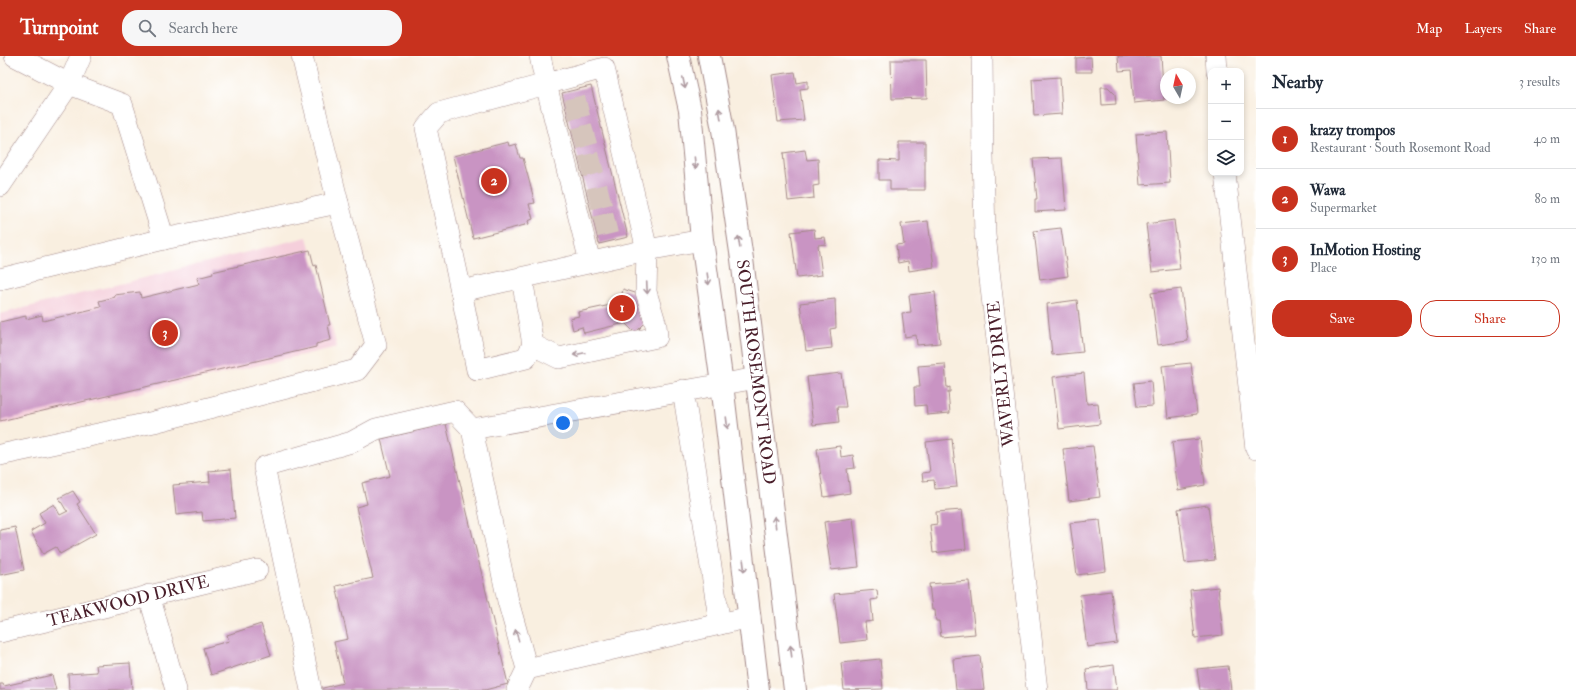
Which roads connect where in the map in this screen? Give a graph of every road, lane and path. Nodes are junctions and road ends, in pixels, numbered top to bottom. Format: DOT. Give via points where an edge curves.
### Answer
graph roads {
  1 [pos="15,56"];
  2 [pos="81,56"];
  3 [pos="302,56"];
  4 [pos="540,56"];
  5 [pos="678,56"];
  6 [pos="709,56"];
  7 [pos="982,56"];
  8 [pos="1216,56"];
  9 [pos="1217,68"];
  10 [pos="69,84"];
  11 [pos="546,84"];
  12 [pos="1225,176"];
  13 [pos="0,186"];
  14 [pos="338,203"];
  15 [pos="164,239"];
  16 [pos="702,240"];
  17 [pos="647,250"];
  18 [pos="590,262"];
  19 [pos="522,278"];
  20 [pos="0,280"];
  21 [pos="461,291"];
  22 [pos="533,345"];
  23 [pos="757,378"];
  24 [pos="722,384"];
  25 [pos="683,390"];
  26 [pos="472,429"];
  27 [pos="1256,448"];
  28 [pos="0,455"];
  29 [pos="257,570"];
  30 [pos="149,595"];
  31 [pos="750,617"];
  32 [pos="720,624"];
  33 [pos="0,632"];
  34 [pos="527,669"];
  35 [pos="176,690"];
  36 [pos="311,690"];
  37 [pos="517,690"];
  38 [pos="758,690"];
  39 [pos="795,690"];
  40 [pos="1037,690"];
  1 -- 10 [label="street"];
  2 -- 10 [label="street"];
  3 -- 14 [label="street"];
  4 -- 11 [label="street"];
  5 -- 16 [label="main road, SOUTH ROSEMONT ROAD, one-way" via="690,110"];
  23 -- 6 [label="main road, SOUTH ROSEMONT ROAD, one-way" via="740,244"];
  7 -- 40 [label="street, WAVERLY DRIVE" via="985,235"];
  8 -- 9 [label="street"];
  10 -- 13 [label="street"];
  10 -- 15 [label="street" via="122,104"];
  11 -- 17 [label="street" via="604,68 603,101 631,218"];
  11 -- 18 [label="street" via="560,112 589,228"];
  11 -- 21 [label="street" via="439,113 426,128"];
  12 -- 27 [label="street"];
  14 -- 15 [label="street"];
  14 -- 28 [label="street" via="376,345 357,370 154,422"];
  15 -- 20 [label="street"];
  16 -- 17 [label="street"];
  16 -- 24 [label="main road, SOUTH ROSEMONT ROAD, one-way"];
  17 -- 18 [label="street"];
  17 -- 22 [label="street, one-way" via="646,292 657,337 559,358"];
  18 -- 19 [label="street"];
  19 -- 21 [label="street"];
  19 -- 22 [label="street"];
  21 -- 22 [label="street" via="478,370 526,358"];
  23 -- 24 [label="street"];
  39 -- 23 [label="main road, SOUTH ROSEMONT ROAD, one-way"];
  24 -- 25 [label="street"];
  24 -- 31 [label="main road, SOUTH ROSEMONT ROAD, one-way"];
  25 -- 26 [label="street"];
  25 -- 32 [label="street"];
  34 -- 26 [label="street, one-way" via="508,601"];
  26 -- 36 [label="street" via="455,411 376,429 352,442 264,467"];
  29 -- 30 [label="street, TEAKWOOD DRIVE"];
  30 -- 33 [label="street, TEAKWOOD DRIVE"];
  30 -- 35 [label="street"];
  31 -- 32 [label="street"];
  31 -- 38 [label="main road, SOUTH ROSEMONT ROAD"];
  32 -- 34 [label="street"];
  34 -- 37 [label="street"];
}
